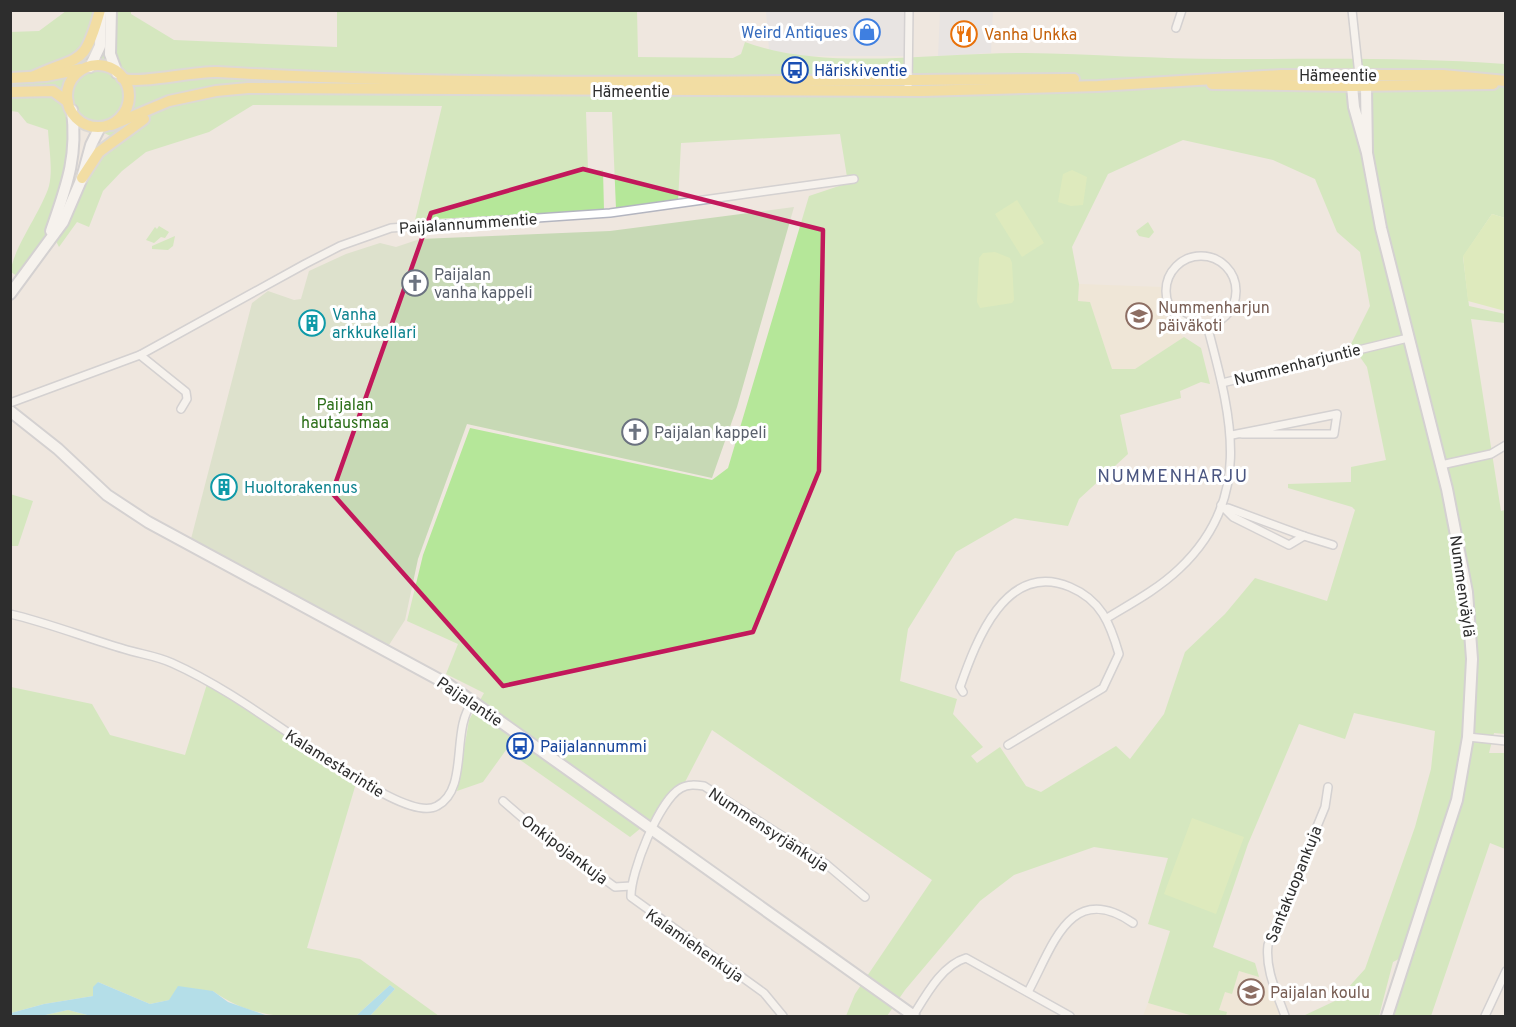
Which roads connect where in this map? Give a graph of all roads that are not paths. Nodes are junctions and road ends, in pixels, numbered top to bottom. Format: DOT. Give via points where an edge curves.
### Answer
graph roads {
  1 [pos="101,10"];
  2 [pos="111,10"];
  3 [pos="909,10"];
  4 [pos="1182,10"];
  5 [pos="1352,10"];
  6 [pos="1176,28"];
  7 [pos="89,67"];
  8 [pos="1359,75"];
  9 [pos="120,76"];
  10 [pos="32,77"];
  11 [pos="10,78"];
  12 [pos="908,79"];
  13 [pos="1156,81"];
  14 [pos="1170,81"];
  15 [pos="1506,82"];
  16 [pos="1352,86"];
  17 [pos="1366,86"];
  18 [pos="908,91"];
  19 [pos="10,92"];
  20 [pos="183,98"];
  21 [pos="70,106"];
  22 [pos="112,125"];
  23 [pos="100,127"];
  24 [pos="1367,153"];
  25 [pos="82,178"];
  26 [pos="854,179"];
  27 [pos="50,238"];
  28 [pos="10,294"];
  29 [pos="1207,325"];
  30 [pos="1408,338"];
  31 [pos="140,355"];
  32 [pos="1222,383"];
  33 [pos="10,403"];
  34 [pos="181,410"];
  35 [pos="10,411"];
  36 [pos="1242,434"];
  37 [pos="1232,435"];
  38 [pos="1506,446"];
  39 [pos="1441,465"];
  40 [pos="1223,506"];
  41 [pos="1304,536"];
  42 [pos="1333,545"];
  43 [pos="10,614"];
  44 [pos="1107,618"];
  45 [pos="963,692"];
  46 [pos="473,702"];
  47 [pos="1468,737"];
  48 [pos="1506,741"];
  49 [pos="1008,745"];
  50 [pos="1328,786"];
  51 [pos="503,801"];
  52 [pos="651,830"];
  53 [pos="631,886"];
  54 [pos="865,897"];
  55 [pos="1133,923"];
  56 [pos="1506,971"];
  57 [pos="1029,993"];
  58 [pos="914,1016"];
  59 [pos="783,1017"];
  60 [pos="1070,1017"];
  61 [pos="1285,1017"];
  62 [pos="1387,1017"];
  63 [pos="1485,1017"];
  1 -- 7 [label="street" via="100,46"];
  1 -- 10 [label="main road" via="86,51 69,63"];
  2 -- 9 [label="street" via="110,54"];
  3 -- 12 [label="street"];
  4 -- 6 [label="street"];
  5 -- 8 [label="street"];
  7 -- 9 [label="main road" via="106,67"];
  7 -- 10 [label="main road"];
  7 -- 21 [label="main road" via="76,74 69,84"];
  8 -- 14 [label="main road, Hämeentie"];
  8 -- 15 [label="main road, Hämeentie" via="1443,75"];
  8 -- 16 [label="street"];
  8 -- 17 [label="street"];
  9 -- 12 [label="main road, Hämeentie" via="138,81 212,72 380,79"];
  9 -- 22 [label="main road" via="128,88 129,102 122,117"];
  10 -- 11 [label="main road"];
  12 -- 13 [label="main road, Hämeentie"];
  12 -- 18 [label="street"];
  13 -- 14 [label="main road, Hämeentie"];
  13 -- 18 [label="main road, Hämeentie"];
  14 -- 16 [label="main road, Hämeentie"];
  15 -- 17 [label="main road, Hämeentie"];
  16 -- 17 [label="main road, Hämeentie"];
  16 -- 24 [label="street, Nummenväylä"];
  17 -- 24 [label="street, Nummenväylä"];
  18 -- 20 [label="main road, Hämeentie" via="248,88"];
  19 -- 21 [label="main road" via="53,91"];
  20 -- 22 [label="main road, Hämeentie"];
  20 -- 25 [label="main road" via="113,140 99,152"];
  21 -- 23 [label="main road" via="83,122"];
  21 -- 27 [label="street" via="75,133 73,160"];
  22 -- 23 [label="main road"];
  23 -- 25 [label="street"];
  24 -- 30 [label="street, Nummenväylä"];
  25 -- 27 [label="street" via="63,222"];
  26 -- 31 [label="street, Paijalannummentie" via="610,213 392,228 340,246"];
  27 -- 28 [label="street"];
  29 -- 29 [label="street" via="1219,321 1229,311 1236,286 1221,262 1207,256 1192,257 1171,275 1167,297 1181,319"];
  29 -- 32 [label="street"];
  30 -- 32 [label="street, Nummenharjuntie"];
  30 -- 39 [label="street, Nummenväylä"];
  31 -- 33 [label="street, Paijalannummentie"];
  31 -- 34 [label="street" via="186,392"];
  32 -- 37 [label="street, Nummenharjuntie"];
  35 -- 46 [label="street, Paijalantie" via="117,502 388,650"];
  36 -- 36 [label="street" via="1334,434 1337,414 1287,424"];
  36 -- 37 [label="street"];
  37 -- 40 [label="street, Nummenharjuntie" via="1232,464"];
  38 -- 39 [label="street" via="1491,454"];
  39 -- 47 [label="street, Nummenväylä" via="1471,626"];
  40 -- 41 [label="street"];
  40 -- 41 [label="street" via="1233,517 1289,546"];
  40 -- 44 [label="street, Nummenharjuntie" via="1181,568"];
  41 -- 42 [label="street"];
  43 -- 46 [label="street, Kalamestarintie" via="171,662 364,783 422,808 434,808 446,801 452,790 464,724"];
  44 -- 45 [label="street" via="1091,598 1072,587 1056,582 1029,582 1004,600 985,627 960,687"];
  44 -- 49 [label="street" via="1119,654 1103,688"];
  46 -- 52 [label="street, Paijalantie"];
  47 -- 48 [label="street"];
  47 -- 62 [label="street, Nummenväylä" via="1457,800"];
  50 -- 61 [label="street, Santakuopankuja" via="1324,807 1268,945 1266,958 1271,980"];
  51 -- 53 [label="street, Onkipojankuja" via="615,886"];
  52 -- 53 [label="street"];
  52 -- 54 [label="street, Nummensyrjänkuja" via="681,788 704,786 826,864"];
  52 -- 58 [label="street, Paijalantie"];
  53 -- 59 [label="street, Kalamiehenkuja" via="631,897 640,906 764,993"];
  55 -- 57 [label="street" via="1101,908 1075,914 1063,926"];
  56 -- 63 [label="street"];
  57 -- 58 [label="street" via="966,958 946,969"];
  57 -- 60 [label="street"];
}
